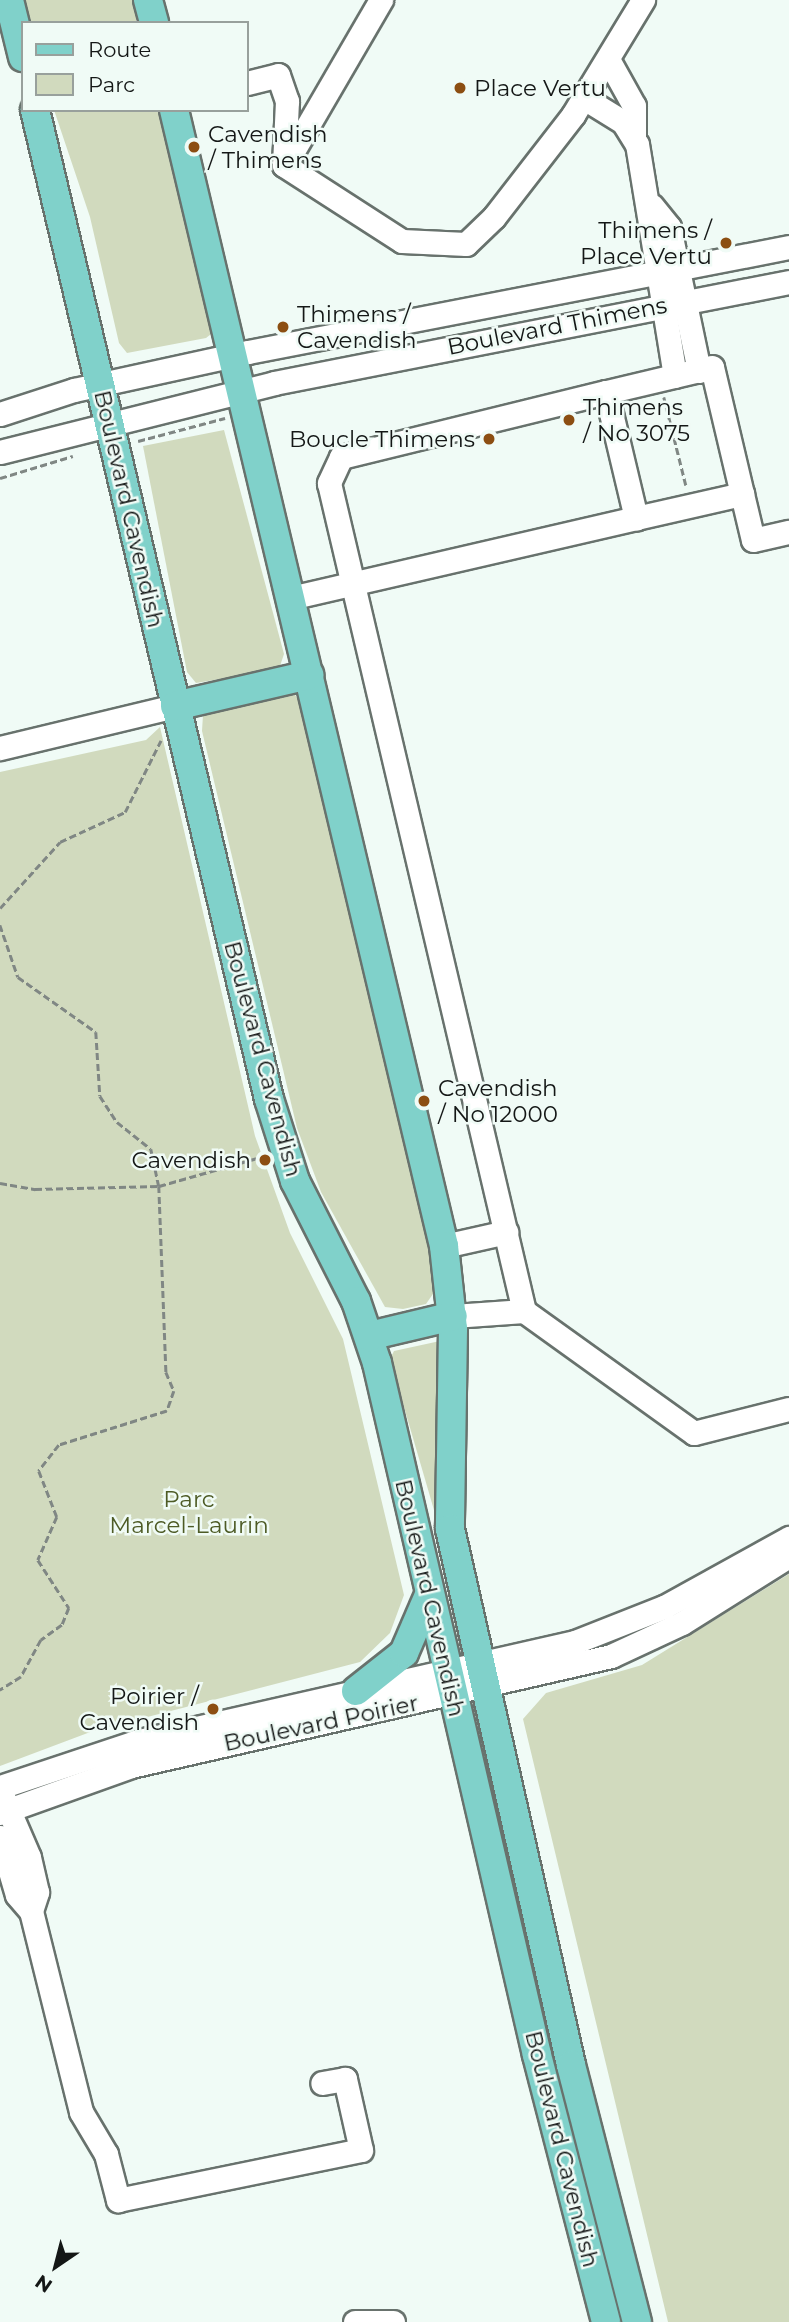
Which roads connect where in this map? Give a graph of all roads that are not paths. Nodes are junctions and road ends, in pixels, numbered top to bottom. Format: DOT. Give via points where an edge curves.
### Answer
graph roads {
  1 [pos="9,0"];
  2 [pos="148,0"];
  3 [pos="381,0"];
  4 [pos="643,0"];
  5 [pos="153,21"];
  6 [pos="21,49"];
  7 [pos="609,61"];
  8 [pos="248,83"];
  9 [pos="584,98"];
  10 [pos="35,112"];
  11 [pos="174,112"];
  12 [pos="634,135"];
  13 [pos="284,165"];
  14 [pos="652,205"];
  15 [pos="789,247"];
  16 [pos="679,270"];
  17 [pos="656,275"];
  18 [pos="789,282"];
  19 [pos="685,301"];
  20 [pos="661,305"];
  21 [pos="233,356"];
  22 [pos="699,370"];
  23 [pos="669,383"];
  24 [pos="100,386"];
  25 [pos="242,392"];
  26 [pos="606,392"];
  27 [pos="0,414"];
  28 [pos="120,431"];
  29 [pos="0,452"];
  30 [pos="742,494"];
  31 [pos="636,518"];
  32 [pos="789,532"];
  33 [pos="354,584"];
  34 [pos="290,598"];
  35 [pos="309,676"];
  36 [pos="175,706"];
  37 [pos="0,748"];
  38 [pos="506,1232"];
  39 [pos="444,1246"];
  40 [pos="524,1311"];
  41 [pos="453,1315"];
  42 [pos="369,1336"];
  43 [pos="789,1409"];
  44 [pos="789,1538"];
  45 [pos="789,1556"];
  46 [pos="429,1595"];
  47 [pos="482,1676"];
  48 [pos="449,1683"];
  49 [pos="356,1692"];
  50 [pos="0,1787"];
  51 [pos="3,1805"];
  52 [pos="0,1837"];
  53 [pos="31,1911"];
  54 [pos="569,2048"];
  55 [pos="537,2055"];
  56 [pos="322,2082"];
  57 [pos="355,2322"];
  58 [pos="393,2322"];
  59 [pos="606,2322"];
  60 [pos="637,2322"];
  1 -- 6 [label="main road"];
  2 -- 5 [label="main road"];
  3 -- 13 [label="street"];
  4 -- 7 [label="street"];
  7 -- 9 [label="street"];
  7 -- 12 [label="street" via="634,106"];
  8 -- 13 [label="street" via="278,75 287,101"];
  9 -- 12 [label="street"];
  9 -- 13 [label="street" via="494,217 466,244 402,241"];
  10 -- 24 [label="main road, Boulevard Cavendish"];
  11 -- 21 [label="main road, Boulevard Cavendish"];
  12 -- 14 [label="street"];
  14 -- 16 [label="street" via="669,228"];
  14 -- 17 [label="street" via="648,232"];
  15 -- 16 [label="street, Boulevard Thimens"];
  16 -- 17 [label="street, Boulevard Thimens"];
  16 -- 19 [label="street"];
  17 -- 20 [label="street"];
  17 -- 21 [label="street, Boulevard Thimens"];
  18 -- 19 [label="street, Boulevard Thimens"];
  19 -- 20 [label="street, Boulevard Thimens"];
  19 -- 22 [label="street"];
  20 -- 23 [label="street"];
  20 -- 25 [label="street, Boulevard Thimens"];
  21 -- 24 [label="street, Boulevard Thimens"];
  21 -- 25 [label="main road, Boulevard Cavendish"];
  22 -- 23 [label="street"];
  22 -- 30 [label="street" via="712,367"];
  23 -- 26 [label="street"];
  24 -- 27 [label="street, Boulevard Thimens"];
  24 -- 28 [label="main road, Boulevard Cavendish"];
  25 -- 28 [label="street, Boulevard Thimens"];
  25 -- 34 [label="main road, Boulevard Cavendish"];
  26 -- 31 [label="street"];
  26 -- 33 [label="street" via="341,457 329,483"];
  28 -- 29 [label="street, Boulevard Thimens"];
  28 -- 36 [label="main road, Boulevard Cavendish"];
  30 -- 31 [label="street"];
  30 -- 32 [label="street" via="753,540"];
  31 -- 33 [label="street"];
  33 -- 34 [label="street"];
  33 -- 38 [label="street"];
  34 -- 35 [label="main road, Boulevard Cavendish"];
  35 -- 36 [label="main road"];
  35 -- 39 [label="main road, Boulevard Cavendish"];
  36 -- 37 [label="street"];
  36 -- 42 [label="main road, Boulevard Cavendish" via="281,1141"];
  38 -- 39 [label="street"];
  38 -- 40 [label="street"];
  39 -- 41 [label="main road, Boulevard Cavendish"];
  40 -- 41 [label="street"];
  40 -- 43 [label="street" via="694,1433"];
  41 -- 42 [label="main road"];
  41 -- 47 [label="main road, Boulevard Cavendish" via="449,1522"];
  42 -- 46 [label="main road, Boulevard Cavendish"];
  44 -- 47 [label="street, Boulevard Poirier" via="625,1625"];
  45 -- 47 [label="street, Boulevard Poirier" via="626,1650"];
  46 -- 48 [label="main road, Boulevard Cavendish"];
  46 -- 49 [label="main road" via="404,1653"];
  47 -- 48 [label="street, Boulevard Poirier"];
  47 -- 54 [label="main road, Boulevard Cavendish"];
  48 -- 49 [label="street, Boulevard Poirier"];
  48 -- 51 [label="street, Boulevard Poirier" via="131,1766"];
  48 -- 55 [label="main road, Boulevard Cavendish"];
  49 -- 50 [label="street, Boulevard Poirier" via="106,1750"];
  51 -- 53 [label="street" via="29,1857 37,1892"];
  52 -- 53 [label="street" via="17,1895"];
  53 -- 56 [label="street" via="80,2112 106,2154 118,2200 361,2150 345,2079"];
  54 -- 55 [label="main road"];
  54 -- 60 [label="main road, Boulevard Cavendish"];
  55 -- 59 [label="main road, Boulevard Cavendish"];
  57 -- 58 [label="street"];
}
